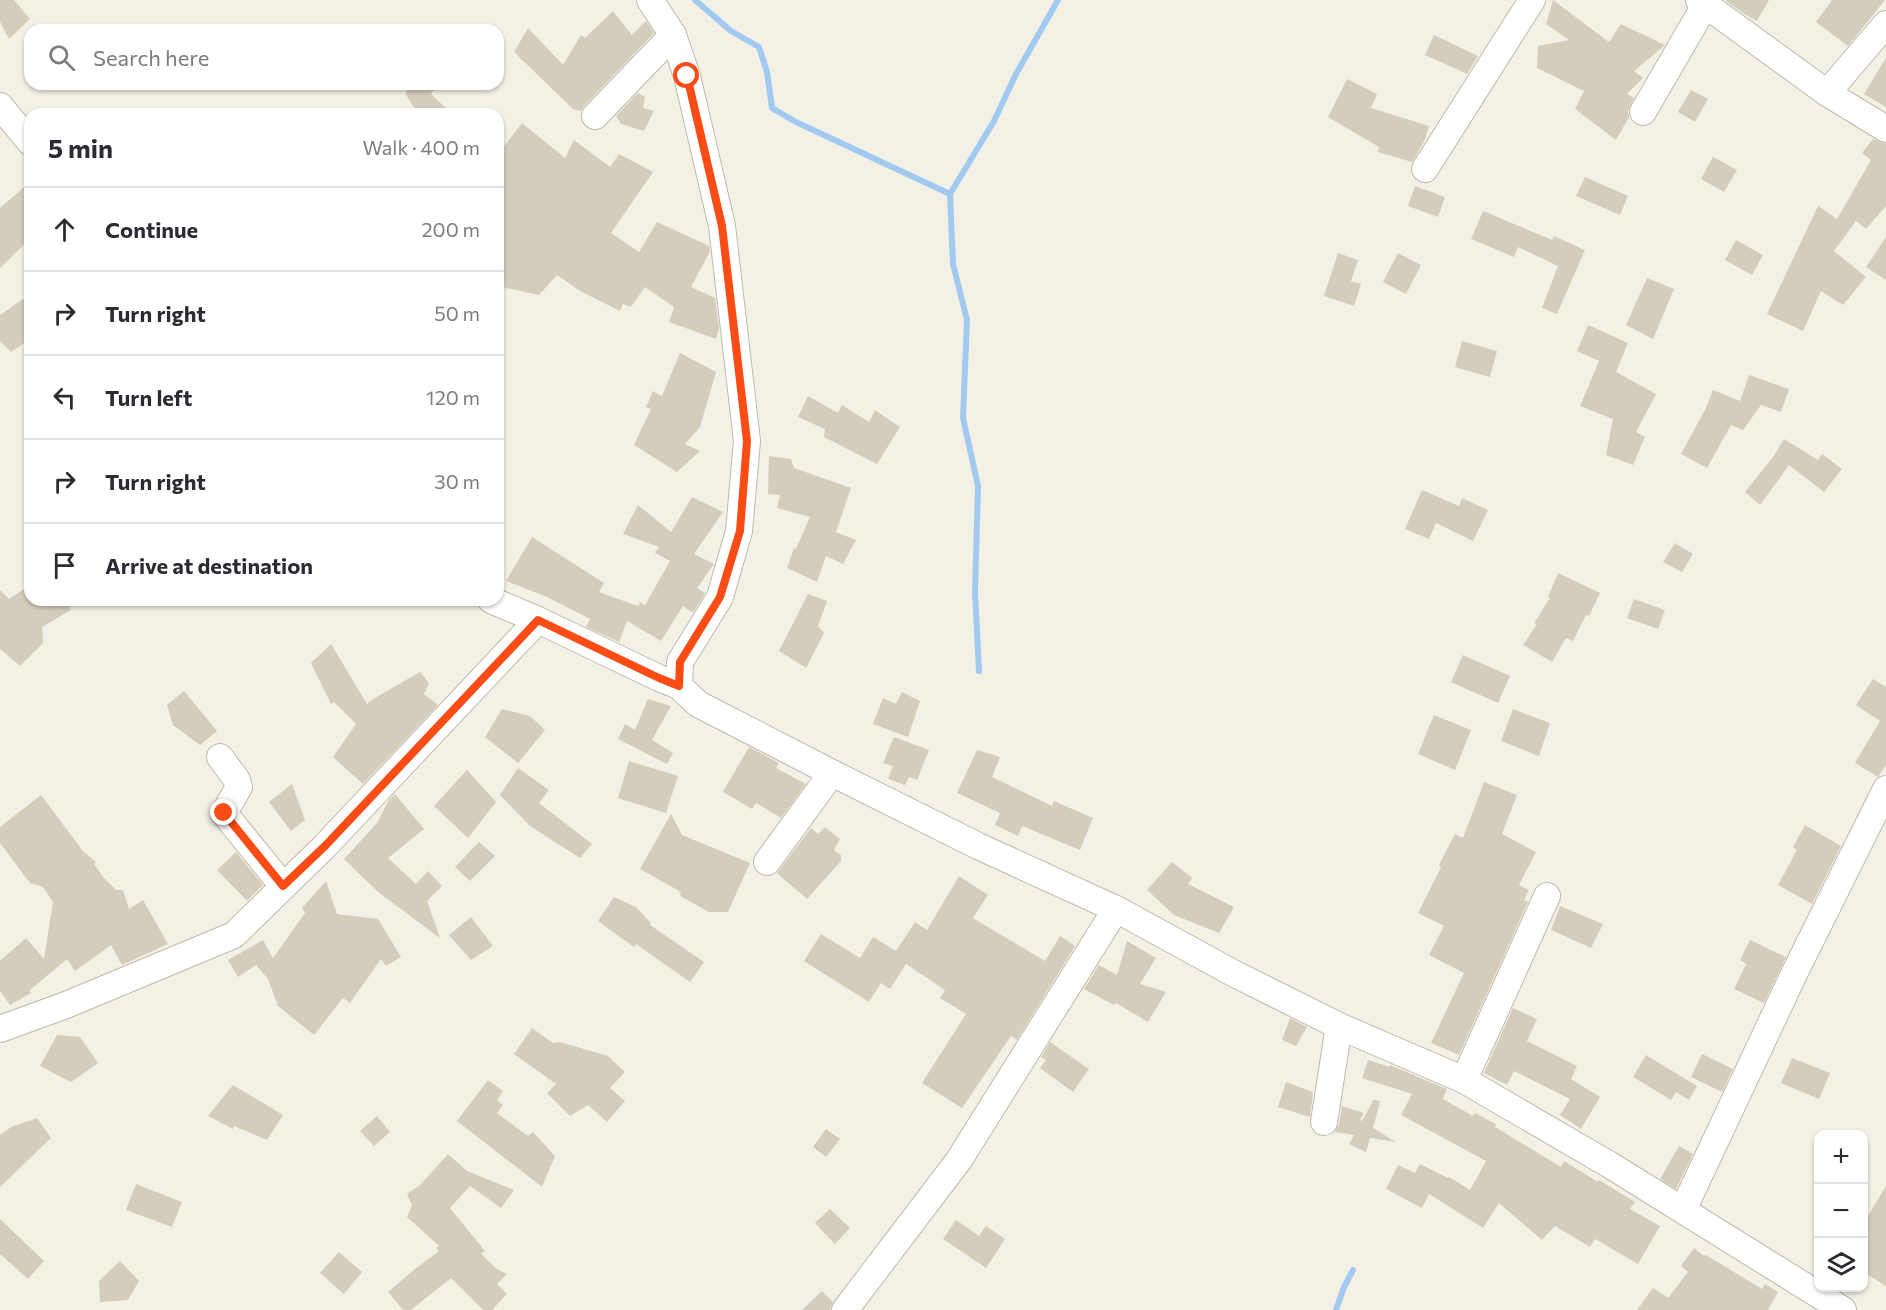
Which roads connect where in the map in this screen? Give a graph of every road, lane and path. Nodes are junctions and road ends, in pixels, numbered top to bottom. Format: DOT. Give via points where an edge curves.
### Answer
graph roads {
  1 [pos="650,0"];
  2 [pos="1532,0"];
  3 [pos="1704,1"];
  4 [pos="1886,24"];
  5 [pos="673,35"];
  6 [pos="1827,93"];
  7 [pos="0,106"];
  8 [pos="1643,112"];
  9 [pos="594,116"];
  10 [pos="1886,129"];
  11 [pos="24,135"];
  12 [pos="1425,169"];
  13 [pos="504,606"];
  14 [pos="538,620"];
  15 [pos="679,686"];
  16 [pos="220,758"];
  17 [pos="832,773"];
  18 [pos="1886,789"];
  19 [pos="767,862"];
  20 [pos="283,886"];
  21 [pos="1547,896"];
  22 [pos="1116,909"];
  23 [pos="1339,1026"];
  24 [pos="0,1029"];
  25 [pos="1464,1080"];
  26 [pos="1324,1122"];
  27 [pos="1683,1210"];
  28 [pos="845,1310"];
  29 [pos="1843,1310"];
  1 -- 5 [label="street"];
  2 -- 12 [label="street"];
  3 -- 6 [label="street"];
  3 -- 8 [label="street"];
  4 -- 6 [label="street"];
  5 -- 9 [label="street"];
  5 -- 15 [label="street" via="687,76 722,226 747,441 740,531 720,597 680,662"];
  6 -- 10 [label="street"];
  7 -- 11 [label="street"];
  13 -- 14 [label="street"];
  14 -- 15 [label="street"];
  14 -- 20 [label="street"];
  15 -- 17 [label="street" via="698,704"];
  16 -- 20 [label="street" via="239,787 224,813"];
  17 -- 19 [label="street"];
  17 -- 22 [label="street"];
  18 -- 27 [label="street"];
  20 -- 24 [label="street" via="234,934"];
  21 -- 25 [label="street"];
  22 -- 23 [label="street"];
  22 -- 28 [label="street" via="958,1160"];
  23 -- 25 [label="street"];
  23 -- 26 [label="street"];
  25 -- 27 [label="street"];
  27 -- 29 [label="street"];
}
